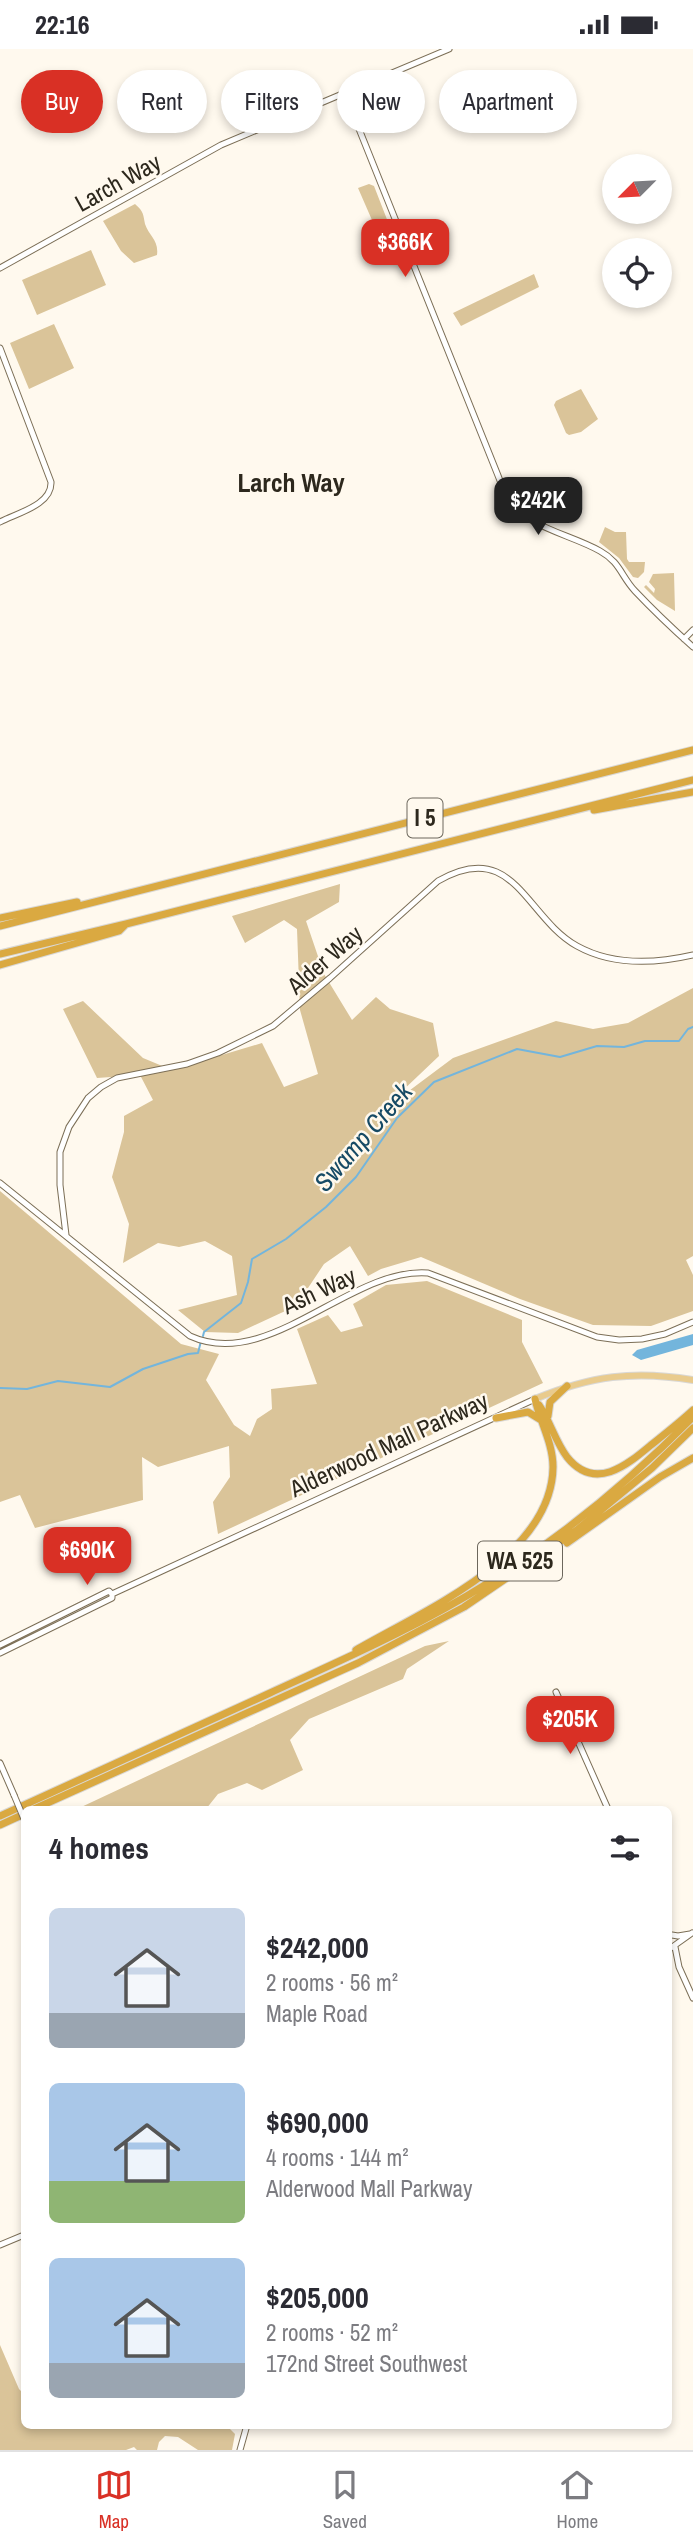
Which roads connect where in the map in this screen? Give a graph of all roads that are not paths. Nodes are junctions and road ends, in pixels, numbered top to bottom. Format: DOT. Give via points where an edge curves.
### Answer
graph roads {
  1 [pos="449,49"];
  2 [pos="400,70"];
  3 [pos="337,97"];
  4 [pos="360,133"];
  5 [pos="0,268"];
  6 [pos="0,348"];
  7 [pos="0,522"];
  8 [pos="693,630"];
  9 [pos="684,639"];
  10 [pos="693,647"];
  11 [pos="693,750"];
  12 [pos="693,780"];
  13 [pos="693,792"];
  14 [pos="545,819"];
  15 [pos="156,887"];
  16 [pos="0,918"];
  17 [pos="126,924"];
  18 [pos="0,928"];
  19 [pos="0,954"];
  20 [pos="693,955"];
  21 [pos="0,965"];
  22 [pos="0,1183"];
  23 [pos="66,1235"];
  24 [pos="693,1322"];
  25 [pos="693,1380"];
  26 [pos="567,1386"];
  27 [pos="536,1399"];
  28 [pos="693,1409"];
  29 [pos="693,1416"];
  30 [pos="496,1418"];
  31 [pos="545,1420"];
  32 [pos="693,1428"];
  33 [pos="693,1458"];
  34 [pos="505,1581"];
  35 [pos="112,1594"];
  36 [pos="0,1645"];
  37 [pos="0,1653"];
  38 [pos="322,1669"];
  39 [pos="556,1692"];
  40 [pos="0,1763"];
  41 [pos="21,1806"];
  42 [pos="22,1806"];
  43 [pos="41,1806"];
  44 [pos="607,1806"];
  45 [pos="21,1810"];
  46 [pos="0,1816"];
  47 [pos="21,1817"];
  48 [pos="0,1825"];
  49 [pos="692,1933"];
  50 [pos="672,1934"];
  51 [pos="672,1949"];
  52 [pos="693,1997"];
  53 [pos="21,2236"];
  54 [pos="0,2245"];
  55 [pos="246,2429"];
  56 [pos="245,2437"];
  57 [pos="240,2450"];
  58 [pos="247,2450"];
  1 -- 2 [label="street, Larch Way"];
  3 -- 5 [label="street, Larch Way" via="221,145"];
  4 -- 9 [label="street" via="502,489 517,510 611,558 632,588"];
  6 -- 7 [label="street" via="51,482 46,499"];
  8 -- 9 [label="street"];
  9 -- 10 [label="street"];
  11 -- 15 [label="highway, I 5"];
  12 -- 14 [label="highway, I 5"];
  13 -- 14 [label="highway"];
  14 -- 17 [label="highway, I 5"];
  15 -- 16 [label="highway"];
  15 -- 18 [label="highway, I 5"];
  17 -- 19 [label="highway, I 5"];
  17 -- 21 [label="highway" via="119,931"];
  20 -- 23 [label="street, Alder Way" via="651,961 602,956 559,934 520,887 503,874 472,868 453,872 273,1026 187,1064 117,1078 88,1098 60,1151"];
  22 -- 23 [label="street, Ash Way"];
  23 -- 24 [label="street, Ash Way" via="190,1336 230,1345 255,1339 394,1275 411,1272 428,1273 597,1337 642,1339"];
  25 -- 26 [label="main road, Alderwood Mall Parkway" via="640,1374"];
  26 -- 27 [label="main road, Alderwood Mall Parkway"];
  26 -- 31 [label="highway" via="550,1402"];
  27 -- 30 [label="street, Alderwood Mall Parkway"];
  27 -- 31 [label="highway"];
  28 -- 31 [label="highway" via="630,1462 604,1474 584,1470 569,1459"];
  29 -- 38 [label="highway, WA 525" via="633,1473 532,1554 417,1625"];
  30 -- 31 [label="highway" via="528,1412"];
  30 -- 35 [label="street, Alderwood Mall Parkway"];
  31 -- 38 [label="highway" via="552,1481 544,1509 526,1537 441,1602"];
  32 -- 34 [label="highway, WA 525" via="601,1510"];
  33 -- 34 [label="highway" via="660,1476 513,1581"];
  34 -- 43 [label="highway, WA 525" via="363,1661"];
  35 -- 36 [label="street, Alderwood Mall Parkway" via="109,1591"];
  35 -- 37 [label="street, Alderwood Mall Parkway" via="112,1598"];
  38 -- 42 [label="highway, WA 525"];
  39 -- 44 [label="street"];
  40 -- 45 [label="street, bridge"];
  41 -- 46 [label="highway, WA 525"];
  47 -- 48 [label="highway"];
  49 -- 50 [label="street"];
  49 -- 51 [label="street"];
  51 -- 52 [label="street"];
  53 -- 54 [label="street"];
  55 -- 56 [label="street"];
  56 -- 57 [label="street"];
  56 -- 58 [label="street"];
}
